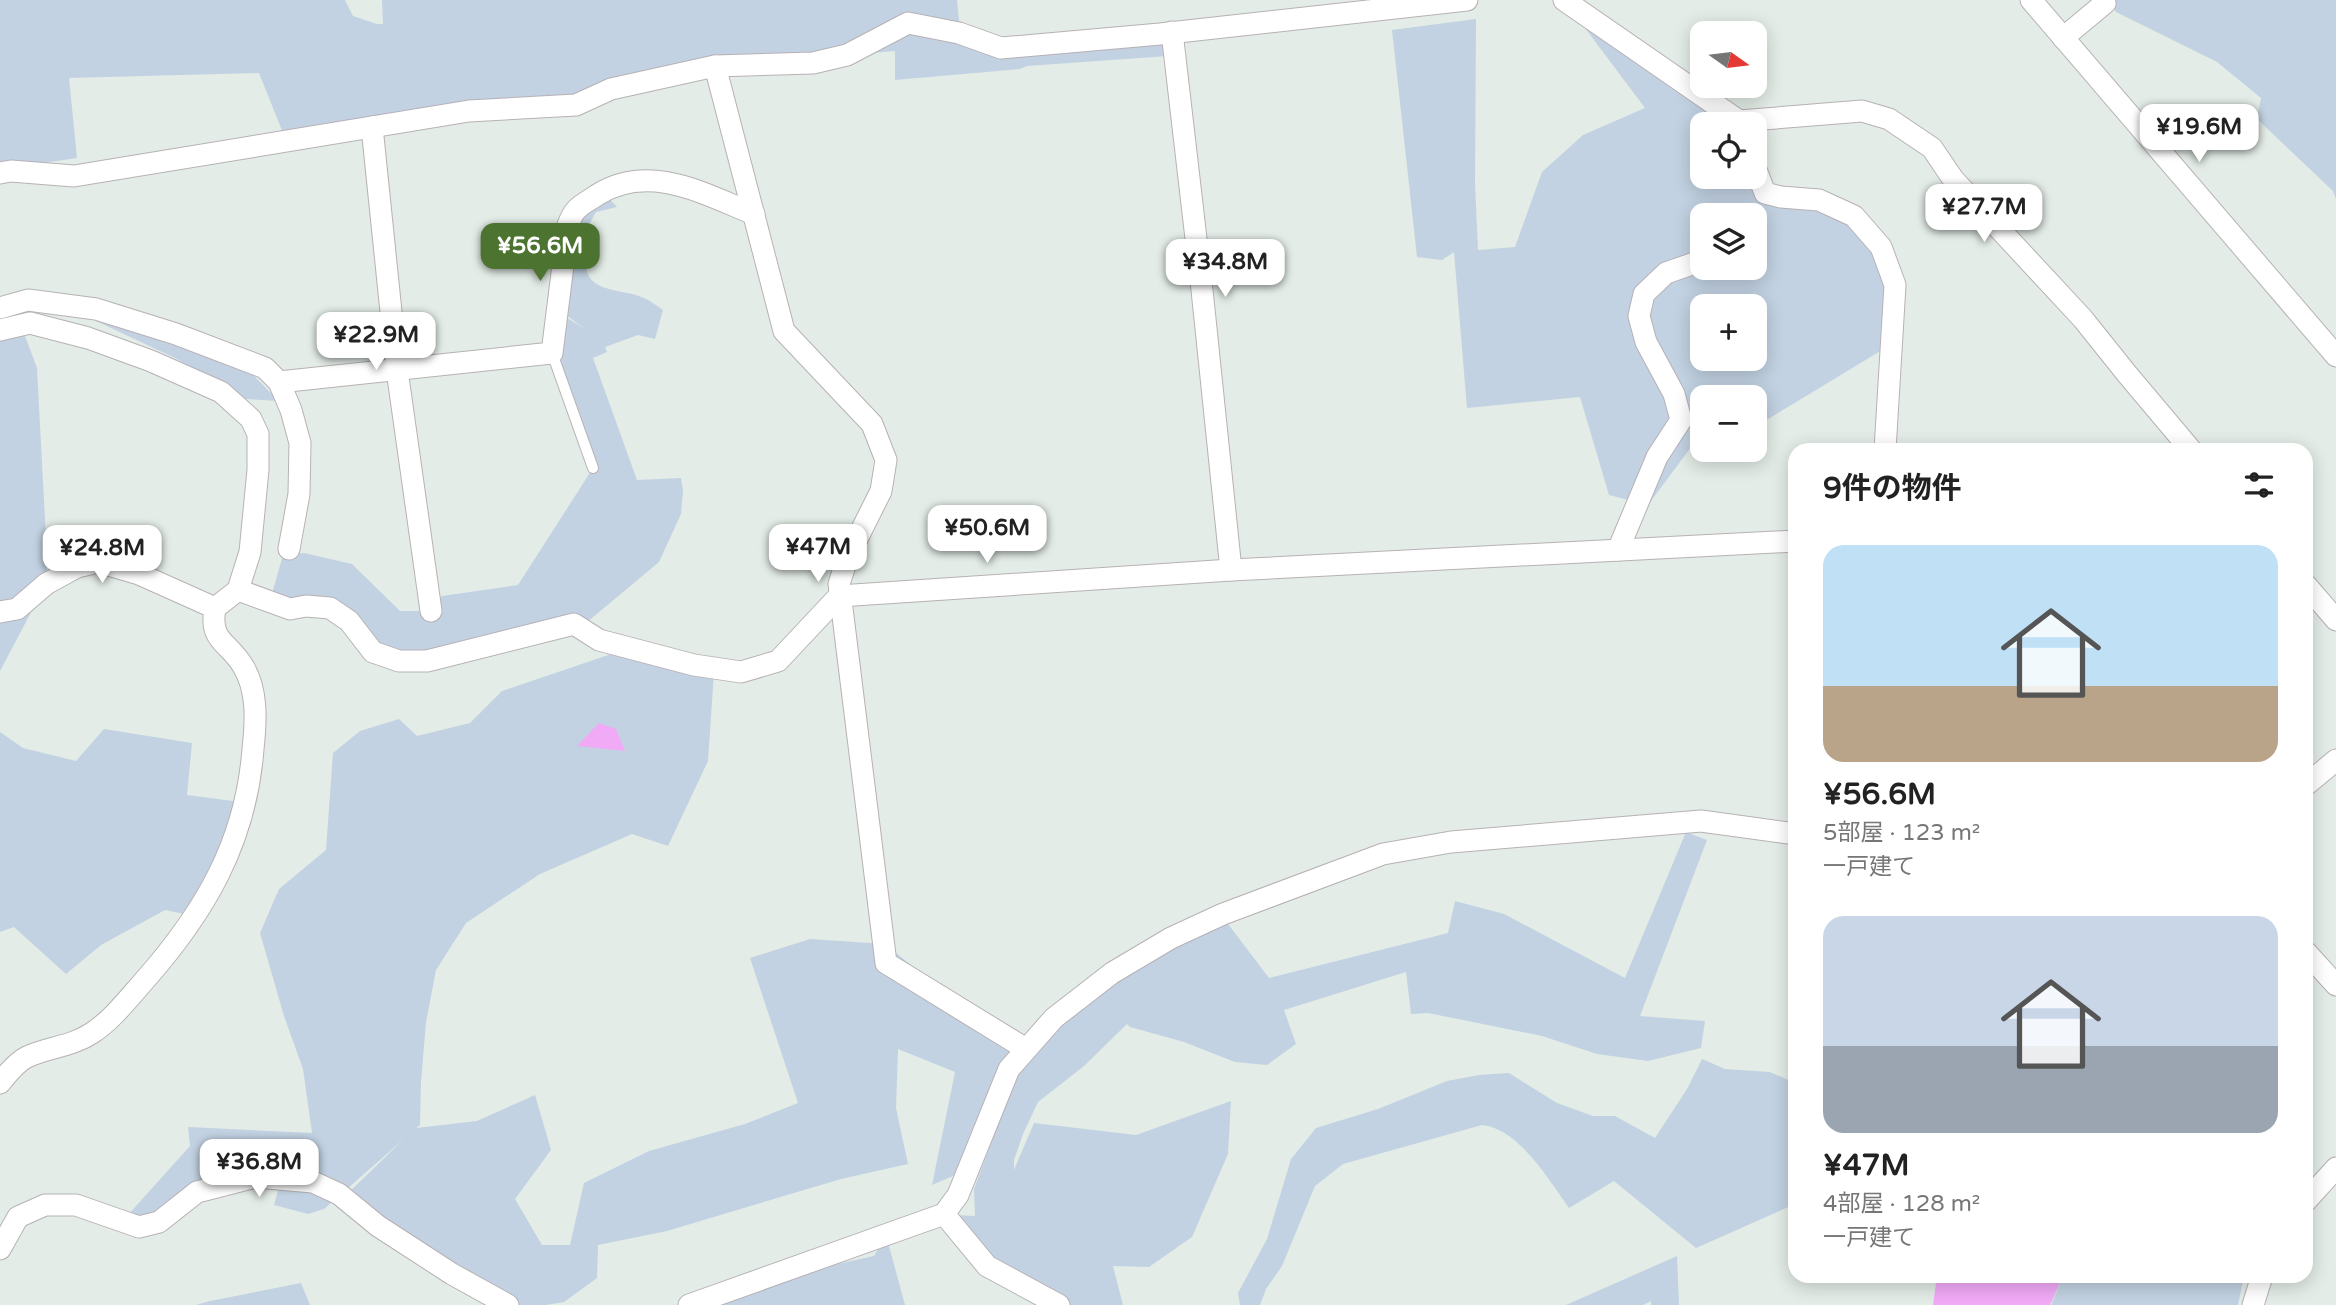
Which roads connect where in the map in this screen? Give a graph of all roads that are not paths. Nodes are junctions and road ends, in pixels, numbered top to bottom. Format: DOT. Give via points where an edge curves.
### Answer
graph roads {
  1 [pos="1467,0"];
  2 [pos="1564,0"];
  3 [pos="2031,0"];
  4 [pos="2104,0"];
  5 [pos="1172,32"];
  6 [pos="2063,38"];
  7 [pos="715,66"];
  8 [pos="1723,112"];
  9 [pos="1767,120"];
  10 [pos="372,127"];
  11 [pos="0,173"];
  12 [pos="1763,189"];
  13 [pos="754,214"];
  14 [pos="1690,265"];
  15 [pos="0,308"];
  16 [pos="0,330"];
  17 [pos="552,354"];
  18 [pos="2336,356"];
  19 [pos="397,370"];
  20 [pos="279,382"];
  21 [pos="1885,443"];
  22 [pos="2185,443"];
  23 [pos="593,468"];
  24 [pos="1788,541"];
  25 [pos="289,548"];
  26 [pos="1618,550"];
  27 [pos="1231,570"];
  28 [pos="238,590"];
  29 [pos="2313,593"];
  30 [pos="839,596"];
  31 [pos="215,608"];
  32 [pos="431,611"];
  33 [pos="0,612"];
  34 [pos="2336,620"];
  35 [pos="2336,760"];
  36 [pos="2313,779"];
  37 [pos="1788,833"];
  38 [pos="2313,960"];
  39 [pos="2336,985"];
  40 [pos="1026,1049"];
  41 [pos="0,1083"];
  42 [pos="2336,1168"];
  43 [pos="2313,1193"];
  44 [pos="944,1214"];
  45 [pos="6,1220"];
  46 [pos="0,1249"];
  47 [pos="2260,1283"];
  48 [pos="508,1305"];
  49 [pos="690,1305"];
  50 [pos="1059,1305"];
  51 [pos="2253,1305"];
  1 -- 5 [label="street"];
  2 -- 8 [label="street"];
  3 -- 6 [label="street"];
  4 -- 6 [label="street"];
  5 -- 7 [label="street" via="997,48 959,33 908,23 848,55 813,63"];
  5 -- 27 [label="street"];
  6 -- 18 [label="street"];
  7 -- 10 [label="street" via="611,89 576,105 469,111"];
  7 -- 13 [label="street"];
  9 -- 22 [label="street" via="1862,111 1889,119 1932,148 1953,179 2083,319"];
  10 -- 11 [label="street" via="74,176"];
  10 -- 19 [label="street"];
  12 -- 21 [label="street" via="1765,194 1819,201 1854,216 1881,247 1895,285"];
  13 -- 17 [label="street" via="687,186 644,179 606,190 574,211 568,225"];
  13 -- 30 [label="street" via="784,331 872,424 886,460 881,491 847,559"];
  14 -- 26 [label="street" via="1666,273 1644,294 1639,316 1646,341 1674,394 1681,420 1657,457"];
  15 -- 20 [label="street" via="27,300 96,309 247,360 265,368"];
  16 -- 28 [label="street" via="30,323 88,338 221,392 251,419 258,435 258,470 250,552"];
  17 -- 19 [label="street"];
  17 -- 23 [label="lane"];
  19 -- 20 [label="street"];
  19 -- 32 [label="street"];
  20 -- 25 [label="street" via="300,443 299,494"];
  24 -- 26 [label="street"];
  26 -- 27 [label="street"];
  27 -- 30 [label="street"];
  28 -- 30 [label="street" via="289,609 330,608 349,621 373,652 399,661 427,661 574,624 599,640 694,665 741,672 778,661"];
  28 -- 31 [label="street"];
  29 -- 34 [label="street"];
  30 -- 40 [label="street" via="886,963"];
  31 -- 33 [label="street" via="139,574 98,562 77,567 46,584 17,609"];
  31 -- 41 [label="street" via="214,631 244,667 256,701 247,798 229,853 210,893 166,956 117,1012 92,1034 26,1058"];
  35 -- 36 [label="street"];
  37 -- 40 [label="street" via="1701,821 1476,840 1383,854 1171,938 1105,978 1054,1018"];
  38 -- 39 [label="street"];
  40 -- 44 [label="street" via="1009,1069 958,1195"];
  42 -- 43 [label="street"];
  44 -- 49 [label="street"];
  44 -- 50 [label="street" via="987,1266"];
  45 -- 46 [label="street"];
  45 -- 48 [label="street" via="44,1205 76,1205 139,1227 159,1223 197,1192 256,1177 313,1182 339,1194 378,1226"];
  47 -- 51 [label="street"];
}
